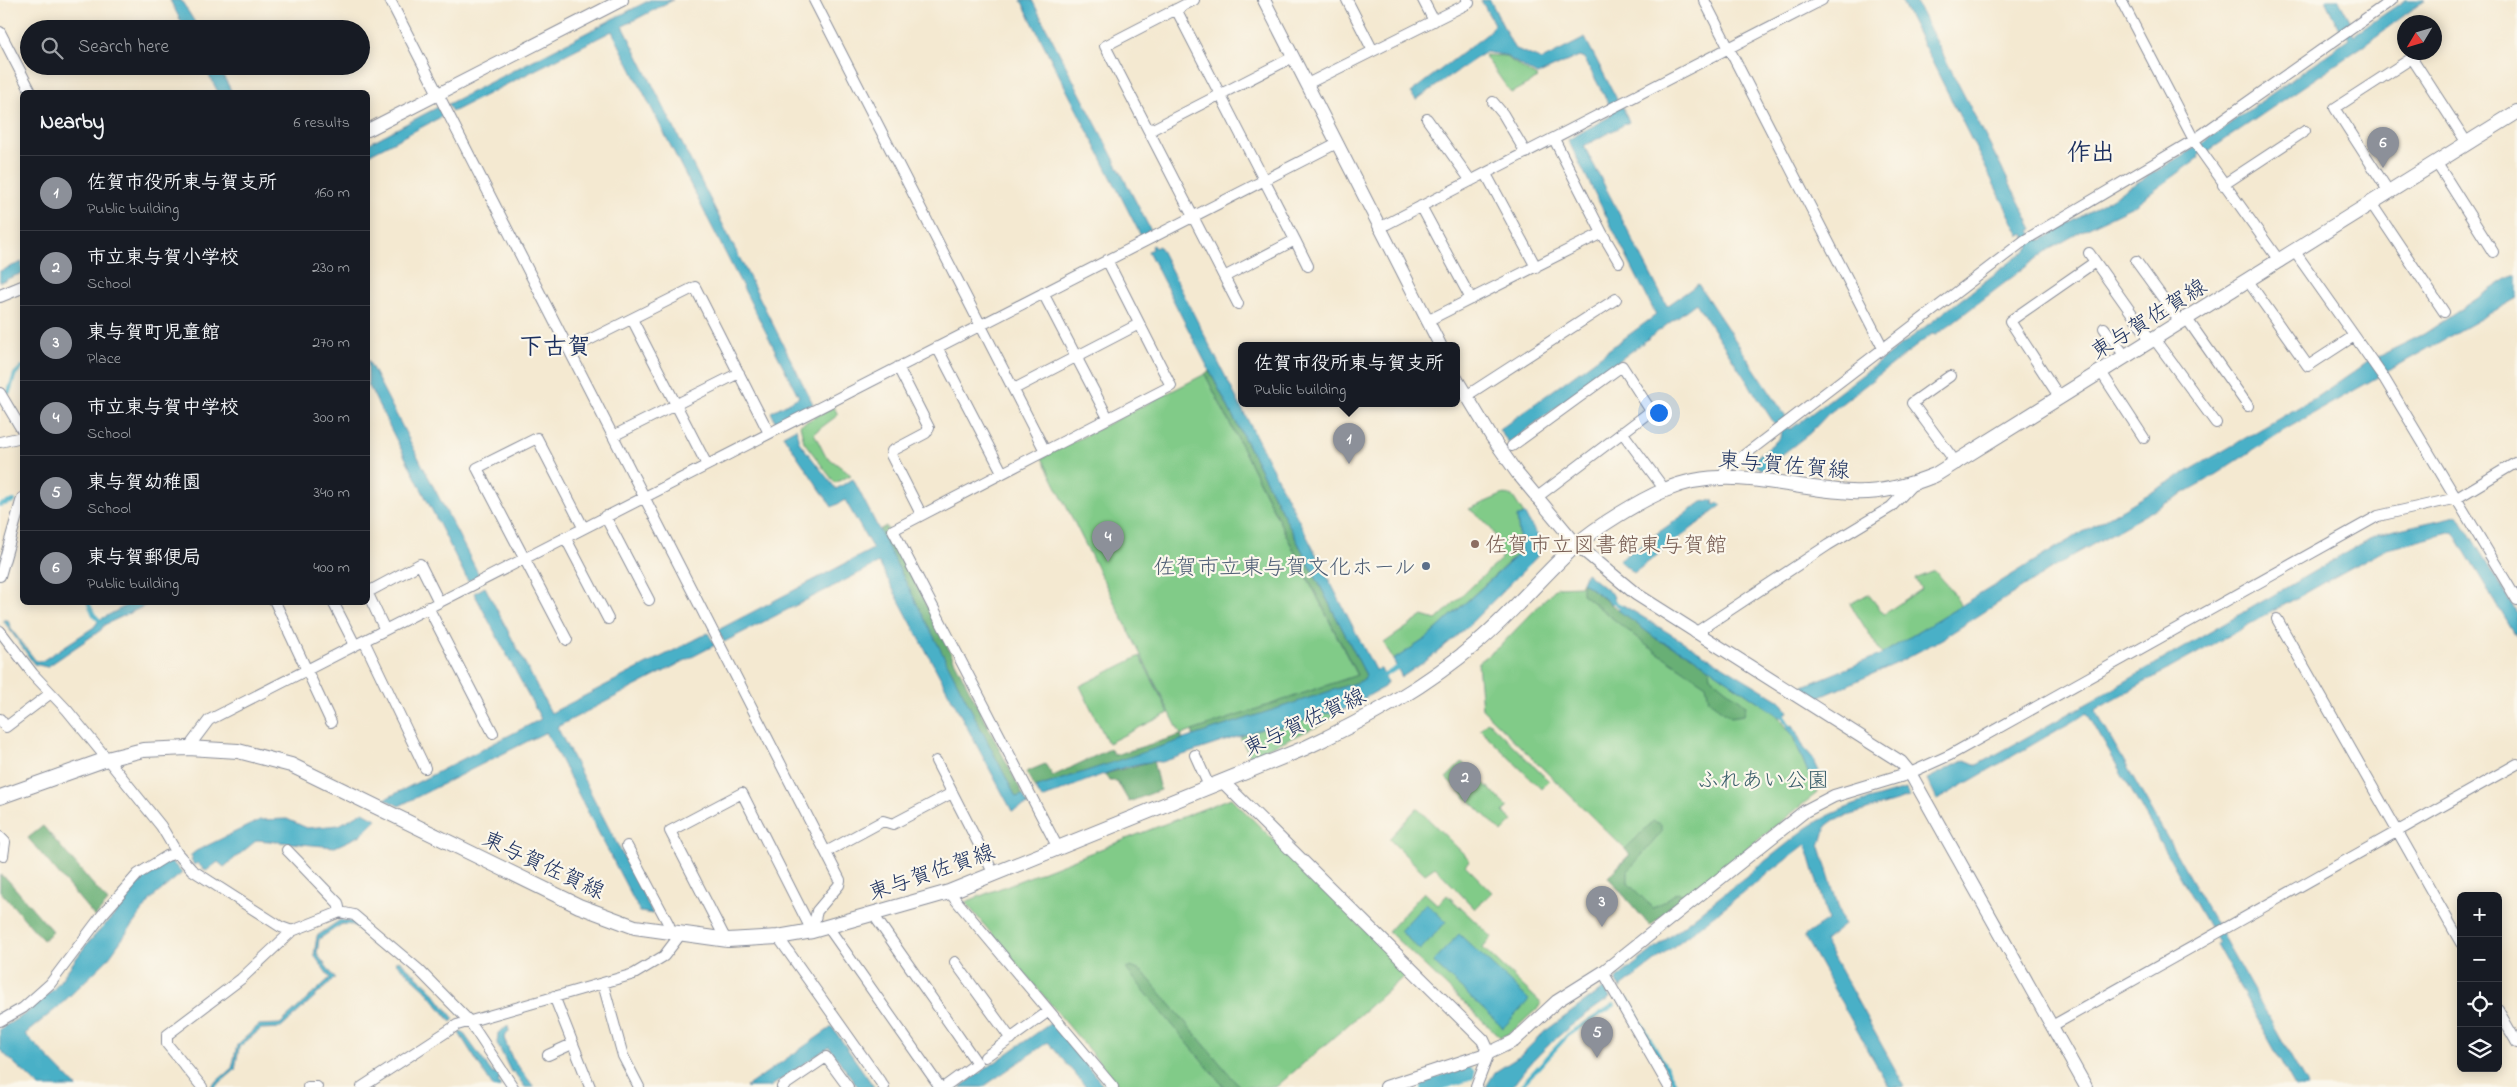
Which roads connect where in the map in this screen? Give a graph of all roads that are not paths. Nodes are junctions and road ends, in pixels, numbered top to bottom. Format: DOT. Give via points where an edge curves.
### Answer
graph roads {
  1 [pos="390,0"];
  2 [pos="622,0"];
  3 [pos="814,0"];
  4 [pos="1194,0"];
  5 [pos="1264,0"];
  6 [pos="1347,0"];
  7 [pos="1423,0"];
  8 [pos="1467,0"];
  9 [pos="1704,0"];
  10 [pos="1822,0"];
  11 [pos="2122,0"];
  12 [pos="2392,0"];
  13 [pos="1176,9"];
  14 [pos="1434,21"];
  15 [pos="0,32"];
  16 [pos="1729,48"];
  17 [pos="1373,51"];
  18 [pos="1293,57"];
  19 [pos="20,72"];
  20 [pos="22,75"];
  21 [pos="1307,84"];
  22 [pos="29,90"];
  23 [pos="438,94"];
  24 [pos="1220,94"];
  25 [pos="1493,102"];
  26 [pos="2517,112"];
  27 [pos="1427,119"];
  28 [pos="370,129"];
  29 [pos="1149,131"];
  30 [pos="2305,131"];
  31 [pos="1554,139"];
  32 [pos="2195,142"];
  33 [pos="1337,143"];
  34 [pos="2467,143"];
  35 [pos="1526,153"];
  36 [pos="2436,162"];
  37 [pos="1486,174"];
  38 [pos="1264,180"];
  39 [pos="1471,181"];
  40 [pos="2223,185"];
  41 [pos="2389,192"];
  42 [pos="2372,203"];
  43 [pos="1421,206"];
  44 [pos="1193,217"];
  45 [pos="1379,228"];
  46 [pos="1602,233"];
  47 [pos="1295,240"];
  48 [pos="2295,252"];
  49 [pos="2493,252"];
  50 [pos="2089,253"];
  51 [pos="1106,260"];
  52 [pos="2136,261"];
  53 [pos="1619,262"];
  54 [pos="2095,262"];
  55 [pos="2280,262"];
  56 [pos="1308,266"];
  57 [pos="1536,266"];
  58 [pos="1224,277"];
  59 [pos="2248,281"];
  60 [pos="20,288"];
  61 [pos="1043,293"];
  62 [pos="0,296"];
  63 [pos="1616,298"];
  64 [pos="1471,299"];
  65 [pos="1238,304"];
  66 [pos="2444,312"];
  67 [pos="632,320"];
  68 [pos="2184,321"];
  69 [pos="1427,322"];
  70 [pos="1139,324"];
  71 [pos="981,325"];
  72 [pos="2104,328"];
  73 [pos="2354,336"];
  74 [pos="2154,341"];
  75 [pos="1438,342"];
  76 [pos="937,347"];
  77 [pos="1883,348"];
  78 [pos="569,350"];
  79 [pos="1076,356"];
  80 [pos="2126,357"];
  81 [pos="898,368"];
  82 [pos="2101,372"];
  83 [pos="739,373"];
  84 [pos="1950,376"];
  85 [pos="1460,385"];
  86 [pos="1014,389"];
  87 [pos="0,393"];
  88 [pos="1466,396"];
  89 [pos="2060,398"];
  90 [pos="676,405"];
  91 [pos="2248,406"];
  92 [pos="1108,418"];
  93 [pos="2216,423"];
  94 [pos="20,427"];
  95 [pos="1622,432"];
  96 [pos="769,433"];
  97 [pos="614,436"];
  98 [pos="20,437"];
  99 [pos="2144,438"];
  100 [pos="0,442"];
  101 [pos="1512,446"];
  102 [pos="1045,451"];
  103 [pos="2517,462"];
  104 [pos="1957,464"];
  105 [pos="706,465"];
  106 [pos="1002,472"];
  107 [pos="1723,476"];
  108 [pos="1912,485"];
  109 [pos="1665,490"];
  110 [pos="644,496"];
  111 [pos="1536,498"];
  112 [pos="2457,498"];
  113 [pos="20,505"];
  114 [pos="920,514"];
  115 [pos="605,516"];
  116 [pos="583,527"];
  117 [pos="565,537"];
  118 [pos="1576,545"];
  119 [pos="524,558"];
  120 [pos="0,576"];
  121 [pos="370,592"];
  122 [pos="370,597"];
  123 [pos="649,600"];
  124 [pos="2517,600"];
  125 [pos="439,602"];
  126 [pos="276,605"];
  127 [pos="335,605"];
  128 [pos="428,607"];
  129 [pos="608,619"];
  130 [pos="2277,620"];
  131 [pos="385,630"];
  132 [pos="0,631"];
  133 [pos="1695,633"];
  134 [pos="567,640"];
  135 [pos="359,643"];
  136 [pos="306,671"];
  137 [pos="51,693"];
  138 [pos="0,719"];
  139 [pos="331,722"];
  140 [pos="493,733"];
  141 [pos="188,748"];
  142 [pos="1196,755"];
  143 [pos="107,759"];
  144 [pos="936,761"];
  145 [pos="2517,764"];
  146 [pos="425,768"];
  147 [pos="1910,773"];
  148 [pos="1215,784"];
  149 [pos="952,793"];
  150 [pos="0,797"];
  151 [pos="2398,831"];
  152 [pos="0,836"];
  153 [pos="627,846"];
  154 [pos="1058,848"];
  155 [pos="287,850"];
  156 [pos="826,852"];
  157 [pos="177,853"];
  158 [pos="3,856"];
  159 [pos="994,874"];
  160 [pos="949,892"];
  161 [pos="340,912"];
  162 [pos="873,914"];
  163 [pos="828,927"];
  164 [pos="292,931"];
  165 [pos="812,931"];
  166 [pos="675,934"];
  167 [pos="778,937"];
  168 [pos="2458,937"];
  169 [pos="726,940"];
  170 [pos="955,962"];
  171 [pos="1603,972"];
  172 [pos="602,984"];
  173 [pos="554,996"];
  174 [pos="1049,1011"];
  175 [pos="2502,1017"];
  176 [pos="0,1021"];
  177 [pos="470,1022"];
  178 [pos="2052,1026"];
  179 [pos="1011,1038"];
  180 [pos="2517,1043"];
  181 [pos="572,1044"];
  182 [pos="1489,1053"];
  183 [pos="548,1055"];
  184 [pos="985,1057"];
  185 [pos="368,1086"];
  186 [pos="202,1087"];
  187 [pos="308,1087"];
  188 [pos="317,1087"];
  189 [pos="513,1087"];
  190 [pos="590,1087"];
  191 [pos="639,1087"];
  192 [pos="782,1087"];
  193 [pos="848,1087"];
  194 [pos="884,1087"];
  195 [pos="940,1087"];
  196 [pos="944,1087"];
  197 [pos="1113,1087"];
  198 [pos="1386,1087"];
  199 [pos="1476,1087"];
  200 [pos="1669,1087"];
  201 [pos="2086,1087"];
  1 -- 23 [label="street"];
  2 -- 23 [label="street"];
  3 -- 71 [label="street"];
  4 -- 13 [label="street"];
  5 -- 18 [label="street"];
  6 -- 17 [label="street"];
  7 -- 14 [label="street"];
  8 -- 14 [label="street" via="1469,3"];
  9 -- 16 [label="street"];
  10 -- 16 [label="street"];
  11 -- 32 [label="street"];
  12 -- 32 [label="street"];
  13 -- 24 [label="street"];
  13 -- 29 [label="street" via="1105,46"];
  14 -- 17 [label="street"];
  15 -- 19 [label="street"];
  16 -- 31 [label="street"];
  16 -- 77 [label="street"];
  17 -- 21 [label="street"];
  18 -- 21 [label="street"];
  18 -- 24 [label="street"];
  20 -- 22 [label="street"];
  21 -- 33 [label="street"];
  23 -- 28 [label="street"];
  23 -- 78 [label="street"];
  24 -- 29 [label="street"];
  24 -- 38 [label="street"];
  25 -- 35 [label="street"];
  26 -- 34 [label="main road, 東与賀佐賀線"];
  27 -- 39 [label="street"];
  29 -- 44 [label="street"];
  30 -- 40 [label="street"];
  31 -- 35 [label="street"];
  31 -- 46 [label="street"];
  32 -- 40 [label="street"];
  32 -- 77 [label="street" via="2025,240"];
  33 -- 38 [label="street"];
  33 -- 45 [label="street"];
  34 -- 36 [label="main road, 東与賀佐賀線"];
  34 -- 41 [label="street" via="2412,58 2335,108"];
  35 -- 37 [label="street"];
  36 -- 41 [label="main road, 東与賀佐賀線"];
  36 -- 49 [label="street"];
  37 -- 39 [label="street"];
  37 -- 57 [label="street"];
  38 -- 44 [label="street"];
  38 -- 47 [label="street"];
  39 -- 43 [label="street"];
  40 -- 55 [label="street"];
  41 -- 42 [label="main road, 東与賀佐賀線"];
  42 -- 48 [label="main road, 東与賀佐賀線"];
  42 -- 66 [label="street"];
  43 -- 45 [label="street"];
  43 -- 64 [label="street"];
  44 -- 51 [label="street"];
  44 -- 58 [label="street"];
  45 -- 69 [label="street"];
  46 -- 53 [label="street"];
  46 -- 57 [label="street"];
  47 -- 56 [label="street"];
  47 -- 58 [label="street"];
  48 -- 55 [label="main road, 東与賀佐賀線"];
  48 -- 73 [label="street"];
  50 -- 54 [label="street"];
  51 -- 61 [label="street"];
  51 -- 70 [label="street"];
  52 -- 68 [label="street"];
  54 -- 74 [label="street"];
  54 -- 89 [label="street" via="2010,321"];
  55 -- 59 [label="main road, 東与賀佐賀線"];
  57 -- 64 [label="street"];
  58 -- 65 [label="street"];
  59 -- 68 [label="main road, 東与賀佐賀線"];
  59 -- 73 [label="street" via="2308,366"];
  60 -- 62 [label="street"];
  61 -- 71 [label="street"];
  61 -- 79 [label="street"];
  63 -- 88 [label="street"];
  64 -- 69 [label="street"];
  67 -- 78 [label="street"];
  67 -- 83 [label="street" via="695,287"];
  67 -- 90 [label="street"];
  68 -- 74 [label="main road, 東与賀佐賀線"];
  68 -- 91 [label="street"];
  69 -- 75 [label="street"];
  70 -- 79 [label="street"];
  70 -- 92 [label="street" via="1171,386"];
  71 -- 76 [label="street"];
  71 -- 86 [label="street"];
  72 -- 80 [label="street"];
  73 -- 112 [label="street" via="2384,378"];
  74 -- 80 [label="main road, 東与賀佐賀線"];
  74 -- 93 [label="street"];
  76 -- 81 [label="street"];
  76 -- 106 [label="street"];
  77 -- 107 [label="street" via="1726,469"];
  78 -- 97 [label="street"];
  79 -- 86 [label="street"];
  79 -- 92 [label="street"];
  80 -- 82 [label="main road, 東与賀佐賀線"];
  81 -- 96 [label="street"];
  81 -- 114 [label="street" via="929,428 891,454"];
  82 -- 89 [label="main road, 東与賀佐賀線"];
  82 -- 99 [label="street"];
  83 -- 90 [label="street"];
  83 -- 96 [label="street"];
  84 -- 104 [label="street" via="1912,403"];
  85 -- 88 [label="street"];
  86 -- 102 [label="street"];
  87 -- 94 [label="street"];
  88 -- 111 [label="street"];
  89 -- 104 [label="main road, 東与賀佐賀線"];
  90 -- 97 [label="street"];
  90 -- 105 [label="street"];
  92 -- 102 [label="street"];
  95 -- 101 [label="street" via="1651,411 1622,366"];
  95 -- 109 [label="street"];
  95 -- 111 [label="street"];
  96 -- 105 [label="street"];
  97 -- 110 [label="street"];
  98 -- 100 [label="street"];
  102 -- 106 [label="street"];
  103 -- 112 [label="street"];
  104 -- 108 [label="main road, 東与賀佐賀線"];
  105 -- 110 [label="street"];
  106 -- 114 [label="street"];
  107 -- 108 [label="main road, 東与賀佐賀線" via="1851,492"];
  107 -- 109 [label="main road, 東与賀佐賀線" via="1696,479"];
  108 -- 133 [label="street" via="1891,507"];
  109 -- 118 [label="main road, 東与賀佐賀線"];
  110 -- 115 [label="street"];
  110 -- 156 [label="street"];
  111 -- 118 [label="street"];
  112 -- 124 [label="street"];
  112 -- 147 [label="street" via="2378,516 1950,755"];
  113 -- 120 [label="street"];
  114 -- 154 [label="street" via="893,530 894,535"];
  115 -- 116 [label="street"];
  115 -- 123 [label="street"];
  116 -- 117 [label="street"];
  116 -- 119 [label="street" via="537,438 477,468"];
  117 -- 119 [label="street"];
  117 -- 129 [label="street"];
  118 -- 133 [label="street" via="1636,594"];
  118 -- 148 [label="main road, 東与賀佐賀線" via="1479,641 1402,698 1346,729"];
  119 -- 125 [label="street"];
  119 -- 134 [label="street"];
  121 -- 125 [label="street" via="420,564"];
  122 -- 131 [label="street"];
  125 -- 128 [label="street"];
  126 -- 136 [label="street"];
  127 -- 135 [label="street"];
  128 -- 131 [label="street"];
  128 -- 140 [label="street"];
  130 -- 151 [label="street"];
  131 -- 135 [label="street"];
  132 -- 137 [label="street"];
  133 -- 147 [label="street" via="1880,748 1901,762"];
  135 -- 136 [label="street"];
  135 -- 146 [label="street"];
  136 -- 139 [label="street"];
  136 -- 141 [label="street" via="209,720"];
  137 -- 138 [label="street" via="6,727"];
  137 -- 143 [label="street"];
  141 -- 143 [label="main road, 東与賀佐賀線" via="143,750"];
  141 -- 166 [label="main road, 東与賀佐賀線" via="238,751 291,766 578,906 635,927"];
  142 -- 148 [label="street"];
  143 -- 150 [label="main road, 東与賀佐賀線"];
  143 -- 157 [label="street" via="161,826"];
  144 -- 149 [label="street"];
  145 -- 151 [label="street"];
  147 -- 171 [label="street" via="1831,797 1805,812"];
  147 -- 178 [label="street"];
  148 -- 154 [label="main road, 東与賀佐賀線"];
  148 -- 182 [label="street" via="1483,1040"];
  149 -- 156 [label="street" via="893,824 883,821"];
  149 -- 159 [label="street"];
  151 -- 168 [label="street"];
  151 -- 178 [label="street"];
  152 -- 158 [label="street" via="5,842"];
  153 -- 166 [label="street"];
  154 -- 159 [label="main road, 東与賀佐賀線"];
  155 -- 161 [label="street" via="338,903"];
  156 -- 165 [label="street" via="840,880 817,912"];
  157 -- 164 [label="street" via="192,870"];
  157 -- 176 [label="street" via="138,874 50,984 24,1008"];
  159 -- 160 [label="main road, 東与賀佐賀線"];
  160 -- 162 [label="main road, 東与賀佐賀線"];
  160 -- 174 [label="street"];
  161 -- 164 [label="street"];
  161 -- 177 [label="street" via="363,921 418,969"];
  162 -- 163 [label="main road, 東与賀佐賀線"];
  162 -- 196 [label="street" via="977,1063"];
  163 -- 165 [label="main road, 東与賀佐賀線"];
  163 -- 195 [label="street"];
  164 -- 186 [label="street" via="241,979 167,1035 167,1044"];
  165 -- 167 [label="main road, 東与賀佐賀線"];
  165 -- 169 [label="street" via="742,793 670,831"];
  166 -- 169 [label="main road, 東与賀佐賀線"];
  166 -- 172 [label="street" via="664,956 634,974"];
  167 -- 169 [label="main road, 東与賀佐賀線"];
  167 -- 194 [label="street"];
  170 -- 179 [label="street"];
  171 -- 182 [label="street" via="1557,1001 1514,1041"];
  171 -- 200 [label="street"];
  172 -- 173 [label="street"];
  172 -- 191 [label="street" via="623,1056"];
  173 -- 177 [label="street"];
  173 -- 181 [label="street"];
  174 -- 179 [label="street"];
  174 -- 197 [label="street"];
  175 -- 180 [label="street"];
  177 -- 185 [label="street" via="457,1025"];
  177 -- 189 [label="street"];
  178 -- 201 [label="street"];
  179 -- 184 [label="street"];
  181 -- 183 [label="street"];
  181 -- 190 [label="street"];
  182 -- 198 [label="street"];
  182 -- 199 [label="street"];
  187 -- 188 [label="street"];
  192 -- 193 [label="street" via="826,1057"];
}
